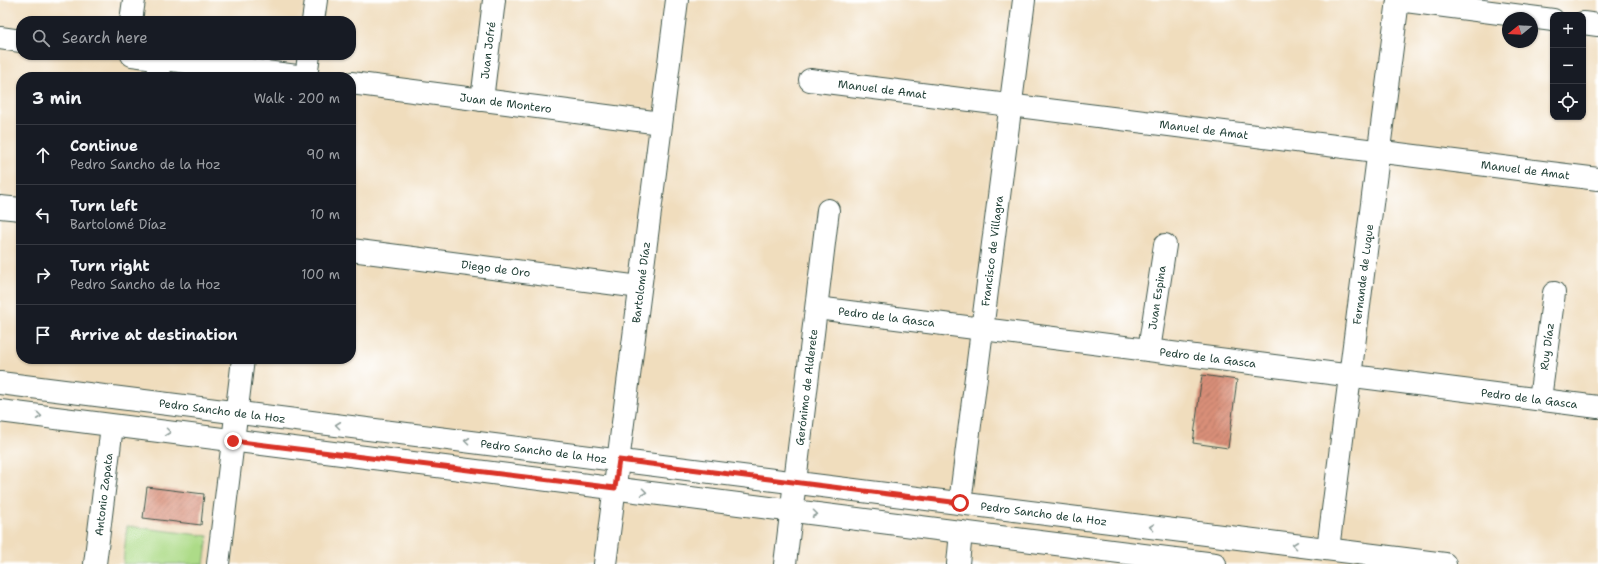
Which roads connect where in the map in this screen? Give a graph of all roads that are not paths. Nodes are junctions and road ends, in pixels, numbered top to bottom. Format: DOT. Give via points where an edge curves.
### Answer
graph roads {
  1 [pos="134,0"];
  2 [pos="316,0"];
  3 [pos="494,0"];
  4 [pos="677,0"];
  5 [pos="1024,0"];
  6 [pos="1398,0"];
  7 [pos="132,16"];
  8 [pos="314,16"];
  9 [pos="1550,20"];
  10 [pos="1586,23"];
  11 [pos="1598,25"];
  12 [pos="0,38"];
  13 [pos="16,40"];
  14 [pos="142,60"];
  15 [pos="308,60"];
  16 [pos="159,68"];
  17 [pos="228,72"];
  18 [pos="306,72"];
  19 [pos="810,80"];
  20 [pos="356,84"];
  21 [pos="482,100"];
  22 [pos="1011,105"];
  23 [pos="661,123"];
  24 [pos="1378,152"];
  25 [pos="1598,179"];
  26 [pos="0,206"];
  27 [pos="16,208"];
  28 [pos="828,210"];
  29 [pos="1165,245"];
  30 [pos="356,251"];
  31 [pos="640,287"];
  32 [pos="1554,293"];
  33 [pos="817,308"];
  34 [pos="982,328"];
  35 [pos="1149,350"];
  36 [pos="242,364"];
  37 [pos="1350,376"];
  38 [pos="0,383"];
  39 [pos="1540,399"];
  40 [pos="1598,407"];
  41 [pos="0,411"];
  42 [pos="237,412"];
  43 [pos="112,426"];
  44 [pos="233,441"];
  45 [pos="619,460"];
  46 [pos="796,482"];
  47 [pos="615,488"];
  48 [pos="960,503"];
  49 [pos="792,511"];
  50 [pos="1174,530"];
  51 [pos="961,532"];
  52 [pos="1328,549"];
  53 [pos="1170,561"];
  54 [pos="95,564"];
  55 [pos="218,564"];
  56 [pos="606,564"];
  57 [pos="785,564"];
  58 [pos="958,564"];
  59 [pos="1215,564"];
  60 [pos="1445,564"];
  1 -- 7 [label="street"];
  2 -- 8 [label="street"];
  3 -- 21 [label="street, Juan Jofré"];
  4 -- 23 [label="street, Bartolomé Díaz"];
  5 -- 22 [label="street, Francisco de Villagra"];
  6 -- 9 [label="street"];
  6 -- 24 [label="street, Fernande de Luque"];
  10 -- 11 [label="street"];
  12 -- 13 [label="street"];
  14 -- 16 [label="street"];
  15 -- 18 [label="street"];
  16 -- 17 [label="street"];
  19 -- 22 [label="street, Manuel de Amat"];
  20 -- 21 [label="street, Juan de Montero"];
  21 -- 23 [label="street, Juan de Montero"];
  22 -- 24 [label="street, Manuel de Amat"];
  22 -- 34 [label="street, Francisco de Villagra"];
  23 -- 31 [label="street, Bartolomé Díaz"];
  24 -- 25 [label="street, Manuel de Amat"];
  24 -- 37 [label="street, Fernande de Luque"];
  26 -- 27 [label="street"];
  28 -- 33 [label="street, Gerónimo de Alderete"];
  29 -- 35 [label="street, Juan Espina"];
  30 -- 31 [label="street, Diego de Oro"];
  31 -- 45 [label="street, Bartolomé Díaz"];
  32 -- 39 [label="street, Ruy Díaz"];
  33 -- 34 [label="street, Pedro de la Gasca"];
  33 -- 46 [label="street, Gerónimo de Alderete"];
  34 -- 35 [label="street, Pedro de la Gasca"];
  34 -- 48 [label="street, Francisco de Villagra"];
  35 -- 37 [label="street, Pedro de la Gasca"];
  36 -- 42 [label="street"];
  37 -- 39 [label="street, Pedro de la Gasca"];
  37 -- 52 [label="street, Fernande de Luque"];
  38 -- 42 [label="street, Pedro Sancho de la Hoz"];
  39 -- 40 [label="street, Pedro de la Gasca"];
  41 -- 43 [label="street, one-way"];
  42 -- 44 [label="street"];
  45 -- 42 [label="street, Pedro Sancho de la Hoz, one-way"];
  43 -- 44 [label="street, one-way"];
  43 -- 54 [label="street, Antonio Zapata"];
  44 -- 47 [label="street"];
  44 -- 55 [label="street"];
  45 -- 46 [label="street, Pedro Sancho de la Hoz"];
  45 -- 47 [label="street, Bartolomé Díaz"];
  46 -- 48 [label="street, Pedro Sancho de la Hoz"];
  46 -- 49 [label="street, Gerónimo de Alderete"];
  47 -- 49 [label="street, one-way"];
  47 -- 56 [label="street, Bartolomé Díaz"];
  50 -- 48 [label="street, Pedro Sancho de la Hoz, one-way"];
  49 -- 51 [label="street, one-way"];
  49 -- 57 [label="street, Gerónimo de Alderete"];
  52 -- 50 [label="street, Pedro Sancho de la Hoz, one-way"];
  50 -- 53 [label="street"];
  51 -- 53 [label="street"];
  51 -- 58 [label="street"];
  52 -- 60 [label="street, Pedro Sancho de la Hoz"];
  53 -- 59 [label="street"];
}
